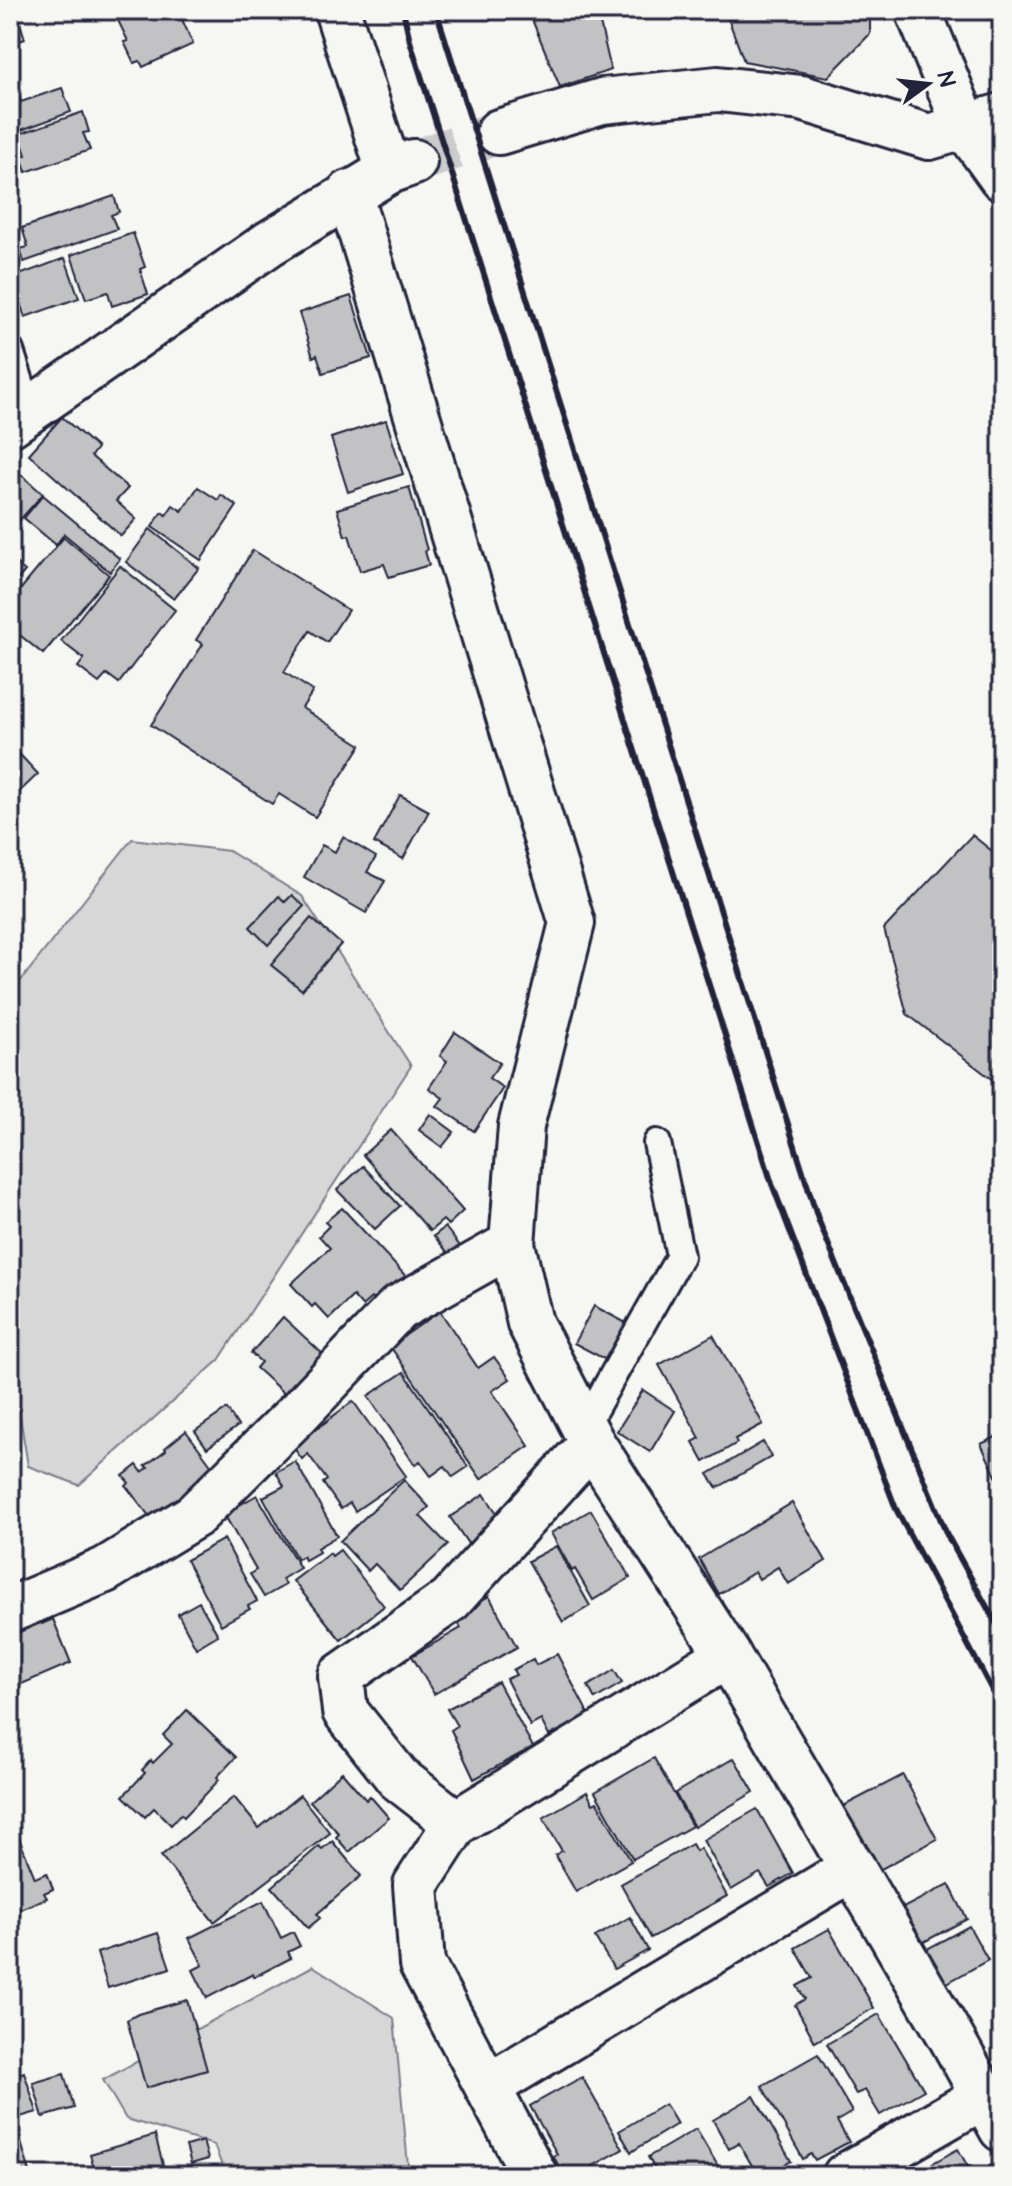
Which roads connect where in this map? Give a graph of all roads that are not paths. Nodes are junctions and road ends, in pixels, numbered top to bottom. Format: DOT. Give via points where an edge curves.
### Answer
graph roads {
  1 [pos="337,10"];
  2 [pos="918,10"];
  3 [pos="984,122"];
  4 [pos="499,132"];
  5 [pos="1002,178"];
  6 [pos="349,193"];
  7 [pos="10,351"];
  8 [pos="19,417"];
  9 [pos="657,1143"];
  10 [pos="512,1244"];
  11 [pos="588,1435"];
  12 [pos="10,1610"];
  13 [pos="728,1655"];
  14 [pos="456,1823"];
  15 [pos="853,1868"];
  16 [pos="489,2086"];
  17 [pos="993,2112"];
  18 [pos="535,2176"];
  19 [pos="845,2176"];
  1 -- 6 [label="main road" via="401,167"];
  2 -- 3 [label="main road"];
  3 -- 4 [label="main road" via="929,137 802,98 718,89 602,101"];
  3 -- 5 [label="main road"];
  6 -- 8 [label="main road"];
  6 -- 10 [label="main road" via="572,923 521,1126"];
  7 -- 8 [label="lane"];
  9 -- 11 [label="lane" via="680,1256"];
  10 -- 11 [label="main road" via="530,1323"];
  10 -- 12 [label="main road" via="398,1308 194,1516 105,1570"];
  11 -- 13 [label="main road"];
  11 -- 14 [label="main road" via="450,1600 341,1676 345,1711 398,1778"];
  13 -- 14 [label="main road"];
  13 -- 15 [label="main road"];
  14 -- 16 [label="main road" via="416,1885 422,1964"];
  15 -- 16 [label="main road"];
  15 -- 17 [label="main road"];
  16 -- 18 [label="main road"];
  17 -- 19 [label="main road"];
}
